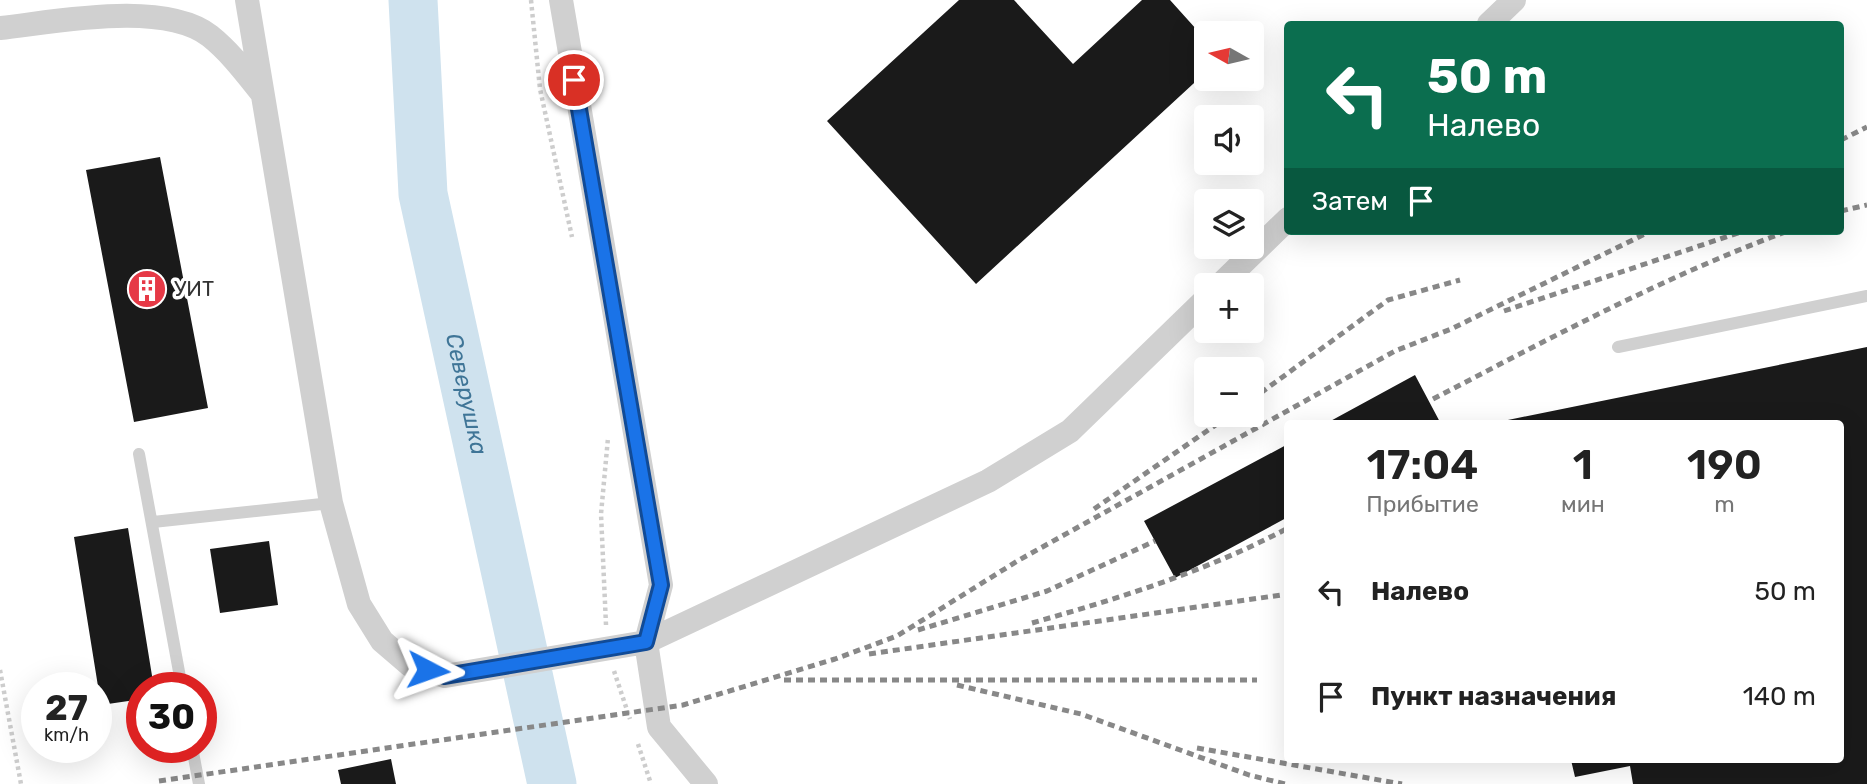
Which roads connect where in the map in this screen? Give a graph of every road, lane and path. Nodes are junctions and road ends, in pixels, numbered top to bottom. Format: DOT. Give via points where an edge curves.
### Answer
graph roads {
  1 [pos="161,0"];
  2 [pos="247,0"];
  3 [pos="531,0"];
  4 [pos="561,0"];
  5 [pos="1514,0"];
  6 [pos="128,14"];
  7 [pos="1492,21"];
  8 [pos="0,28"];
  9 [pos="261,92"];
  10 [pos="1284,223"];
  11 [pos="574,245"];
  12 [pos="1232,273"];
  13 [pos="1867,296"];
  14 [pos="1194,311"];
  15 [pos="1618,347"];
  16 [pos="609,430"];
  17 [pos="139,454"];
  18 [pos="331,503"];
  19 [pos="153,522"];
  20 [pos="646,642"];
  21 [pos="602,650"];
  22 [pos="0,670"];
  23 [pos="179,672"];
  24 [pos="631,724"];
  25 [pos="635,736"];
  26 [pos="195,763"];
  27 [pos="21,784"];
  28 [pos="199,784"];
  29 [pos="651,784"];
  30 [pos="706,784"];
  1 -- 6 [label="street"];
  2 -- 9 [label="street"];
  3 -- 11 [label="path" via="540,89"];
  4 -- 20 [label="street" via="661,585"];
  5 -- 7 [label="street"];
  6 -- 8 [label="street"];
  6 -- 9 [label="street" via="176,22 208,34"];
  9 -- 18 [label="street"];
  10 -- 12 [label="street"];
  13 -- 15 [label="lane"];
  14 -- 20 [label="street" via="1070,431 1032,457"];
  16 -- 21 [label="path" via="601,514"];
  17 -- 19 [label="lane"];
  18 -- 19 [label="lane"];
  18 -- 21 [label="street" via="359,604 382,641 410,665 445,676"];
  19 -- 23 [label="lane"];
  20 -- 21 [label="street"];
  20 -- 30 [label="street" via="659,727"];
  21 -- 24 [label="path"];
  22 -- 27 [label="path"];
  25 -- 29 [label="path"];
  26 -- 28 [label="lane"];
}
